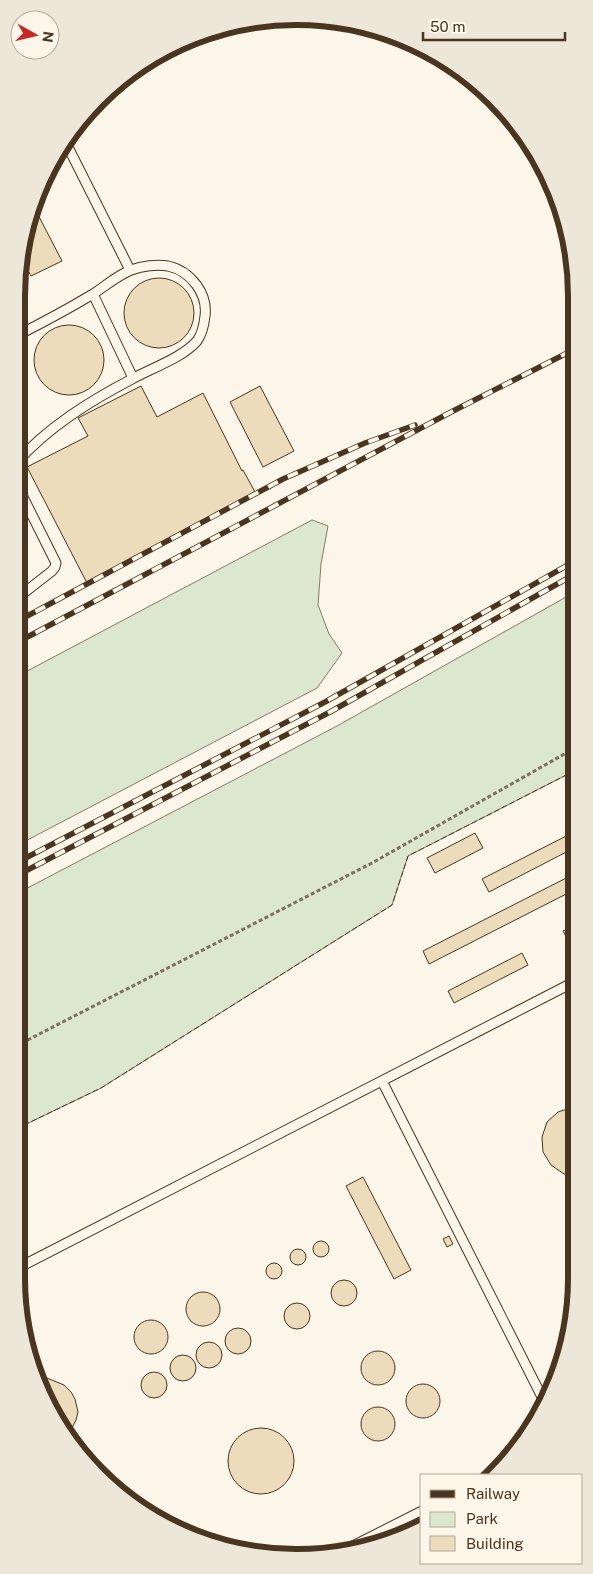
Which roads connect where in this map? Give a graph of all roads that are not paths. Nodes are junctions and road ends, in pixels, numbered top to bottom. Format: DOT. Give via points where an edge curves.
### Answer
graph roads {
  1 [pos="69,149"];
  2 [pos="130,270"];
  3 [pos="93,294"];
  4 [pos="25,330"];
  5 [pos="133,378"];
  6 [pos="25,452"];
  7 [pos="25,501"];
  8 [pos="25,592"];
  9 [pos="568,984"];
  10 [pos="382,1081"];
  11 [pos="25,1264"];
  12 [pos="541,1395"];
  13 [pos="420,1512"];
  14 [pos="363,1541"];
  1 -- 2 [label="lane"];
  2 -- 3 [label="lane"];
  2 -- 5 [label="lane" via="169,266 184,272 203,296 206,311 198,340 186,351"];
  3 -- 4 [label="lane"];
  3 -- 5 [label="lane"];
  5 -- 6 [label="lane" via="80,408"];
  7 -- 8 [label="lane" via="56,562 52,571"];
  9 -- 10 [label="lane"];
  10 -- 11 [label="lane"];
  10 -- 12 [label="lane"];
  13 -- 14 [label="lane"];
}
